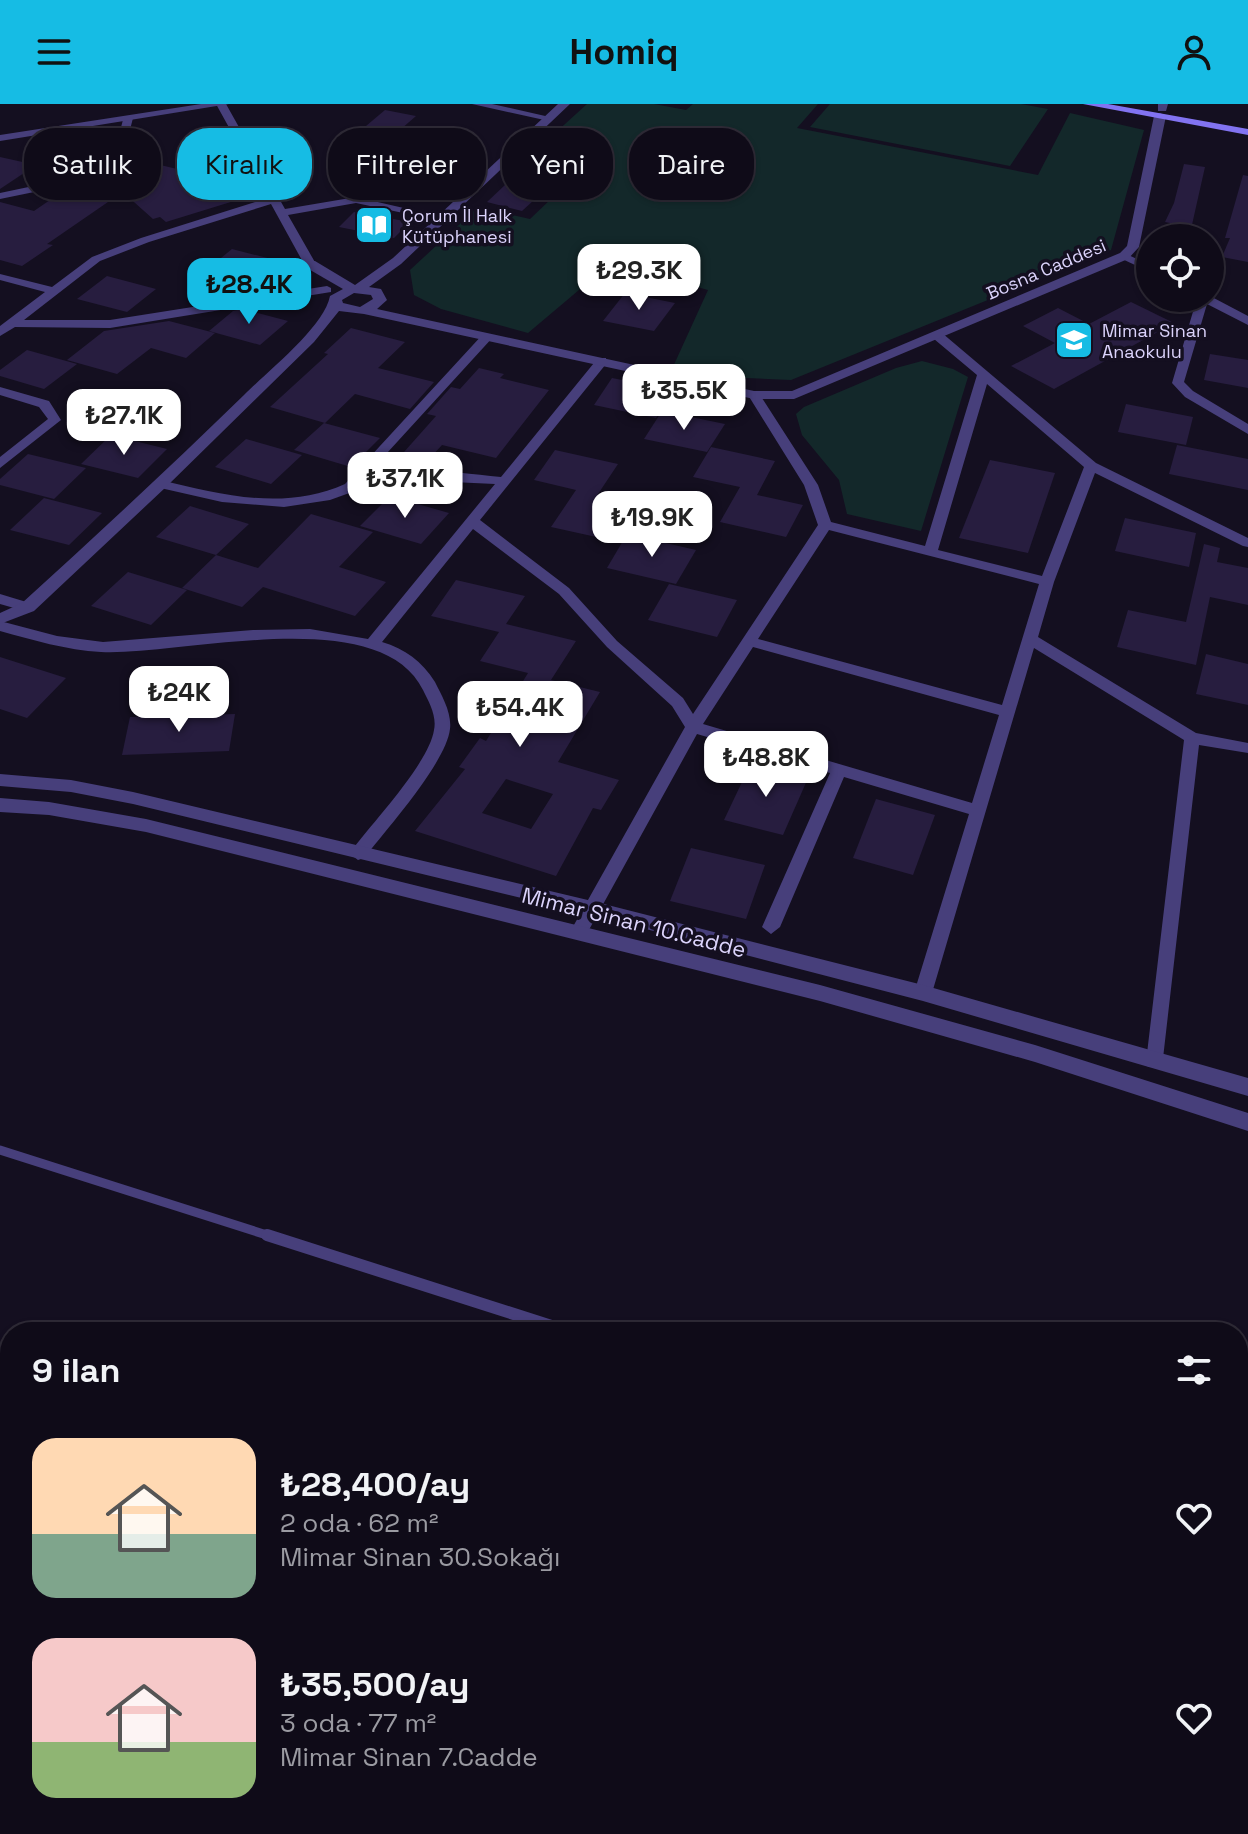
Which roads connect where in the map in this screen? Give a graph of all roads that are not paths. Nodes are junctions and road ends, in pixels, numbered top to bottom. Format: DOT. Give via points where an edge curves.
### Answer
graph roads {
  1 [pos="222,104"];
  2 [pos="477,104"];
  3 [pos="564,104"];
  4 [pos="1089,104"];
  5 [pos="1135,104"];
  6 [pos="1162,110"];
  7 [pos="128,118"];
  8 [pos="549,118"];
  9 [pos="1248,124"];
  10 [pos="235,128"];
  11 [pos="1248,132"];
  12 [pos="0,138"];
  13 [pos="0,196"];
  14 [pos="272,200"];
  15 [pos="276,200"];
  16 [pos="283,213"];
  17 [pos="441,218"];
  18 [pos="1124,256"];
  19 [pos="397,261"];
  20 [pos="1136,262"];
  21 [pos="310,264"];
  22 [pos="0,277"];
  23 [pos="356,289"];
  24 [pos="52,290"];
  25 [pos="378,296"];
  26 [pos="333,298"];
  27 [pos="1224,308"];
  28 [pos="360,310"];
  29 [pos="1200,312"];
  30 [pos="1248,321"];
  31 [pos="423,322"];
  32 [pos="11,323"];
  33 [pos="0,332"];
  34 [pos="488,336"];
  35 [pos="938,336"];
  36 [pos="309,339"];
  37 [pos="602,361"];
  38 [pos="983,375"];
  39 [pos="0,391"];
  40 [pos="754,395"];
  41 [pos="1248,430"];
  42 [pos="0,464"];
  43 [pos="1091,466"];
  44 [pos="504,481"];
  45 [pos="161,484"];
  46 [pos="351,484"];
  47 [pos="472,521"];
  48 [pos="825,525"];
  49 [pos="1248,543"];
  50 [pos="930,552"];
  51 [pos="1047,582"];
  52 [pos="0,599"];
  53 [pos="28,607"];
  54 [pos="0,619"];
  55 [pos="0,626"];
  56 [pos="1030,639"];
  57 [pos="749,641"];
  58 [pos="372,644"];
  59 [pos="1008,712"];
  60 [pos="693,727"];
  61 [pos="1192,738"];
  62 [pos="1248,748"];
  63 [pos="839,770"];
  64 [pos="0,780"];
  65 [pos="0,805"];
  66 [pos="977,810"];
  67 [pos="358,854"];
  68 [pos="592,908"];
  69 [pos="771,927"];
  70 [pos="579,932"];
  71 [pos="923,993"];
  72 [pos="1155,1062"];
  73 [pos="1248,1087"];
  74 [pos="1248,1122"];
  75 [pos="0,1150"];
  76 [pos="539,1322"];
  1 -- 7 [label="street"];
  1 -- 10 [label="street"];
  2 -- 8 [label="street"];
  3 -- 8 [label="street"];
  4 -- 6 [label="main road"];
  5 -- 6 [label="main road"];
  6 -- 9 [label="main road"];
  6 -- 11 [label="main road"];
  6 -- 18 [label="street, Bosna Caddesi" via="1133,247"];
  7 -- 12 [label="street"];
  7 -- 13 [label="street" via="119,155 79,180"];
  8 -- 17 [label="street"];
  14 -- 24 [label="street" via="96,259"];
  15 -- 16 [label="street"];
  16 -- 17 [label="street" via="356,200"];
  16 -- 21 [label="street"];
  17 -- 19 [label="street"];
  18 -- 20 [label="street"];
  18 -- 35 [label="street, Bosna Caddesi"];
  19 -- 23 [label="street"];
  19 -- 25 [label="street"];
  21 -- 23 [label="street"];
  21 -- 26 [label="street"];
  22 -- 24 [label="street"];
  23 -- 25 [label="street"];
  23 -- 26 [label="street"];
  24 -- 32 [label="street"];
  25 -- 28 [label="street"];
  25 -- 31 [label="street"];
  26 -- 28 [label="street"];
  26 -- 32 [label="street" via="110,324"];
  26 -- 36 [label="street"];
  27 -- 30 [label="street"];
  28 -- 31 [label="street"];
  28 -- 36 [label="street"];
  29 -- 41 [label="street" via="1178,383"];
  31 -- 34 [label="street, Bosna Caddesi"];
  32 -- 33 [label="street"];
  34 -- 37 [label="street, Bosna Caddesi"];
  34 -- 46 [label="street"];
  35 -- 38 [label="street"];
  35 -- 40 [label="street, Bosna Caddesi" via="794,395"];
  36 -- 45 [label="street"];
  37 -- 40 [label="street, Bosna Caddesi"];
  37 -- 44 [label="street"];
  38 -- 43 [label="street"];
  38 -- 50 [label="street"];
  39 -- 42 [label="street" via="44,404 55,420"];
  40 -- 48 [label="street" via="811,485"];
  43 -- 49 [label="street"];
  43 -- 51 [label="street"];
  44 -- 46 [label="street" via="385,475"];
  44 -- 47 [label="street"];
  45 -- 46 [label="street" via="220,499 286,503 328,496"];
  45 -- 53 [label="street"];
  47 -- 58 [label="street"];
  47 -- 60 [label="street" via="564,591 612,644 678,702"];
  48 -- 50 [label="street"];
  48 -- 57 [label="street"];
  50 -- 51 [label="street"];
  51 -- 56 [label="street"];
  52 -- 53 [label="street"];
  53 -- 54 [label="street"];
  55 -- 58 [label="street" via="103,647 310,634"];
  56 -- 59 [label="street"];
  56 -- 61 [label="street"];
  57 -- 59 [label="street"];
  57 -- 60 [label="street"];
  58 -- 67 [label="street" via="414,663 439,707 443,730"];
  59 -- 66 [label="street"];
  60 -- 63 [label="street"];
  60 -- 68 [label="street"];
  61 -- 62 [label="street"];
  61 -- 72 [label="street"];
  63 -- 66 [label="street"];
  63 -- 69 [label="street"];
  64 -- 67 [label="street, Mimar Sinan 10.Cadde" via="133,798"];
  65 -- 70 [label="street, Mimar Sinan 10.Cadde" via="96,814"];
  66 -- 71 [label="street"];
  67 -- 68 [label="street, Mimar Sinan 10.Cadde"];
  68 -- 70 [label="street"];
  68 -- 71 [label="street, Mimar Sinan 10.Cadde"];
  70 -- 74 [label="street, Mimar Sinan 10.Cadde" via="924,1022"];
  71 -- 72 [label="street, Mimar Sinan 10.Cadde"];
  72 -- 73 [label="street, Mimar Sinan 10.Cadde"];
  75 -- 76 [label="lane"];
}
